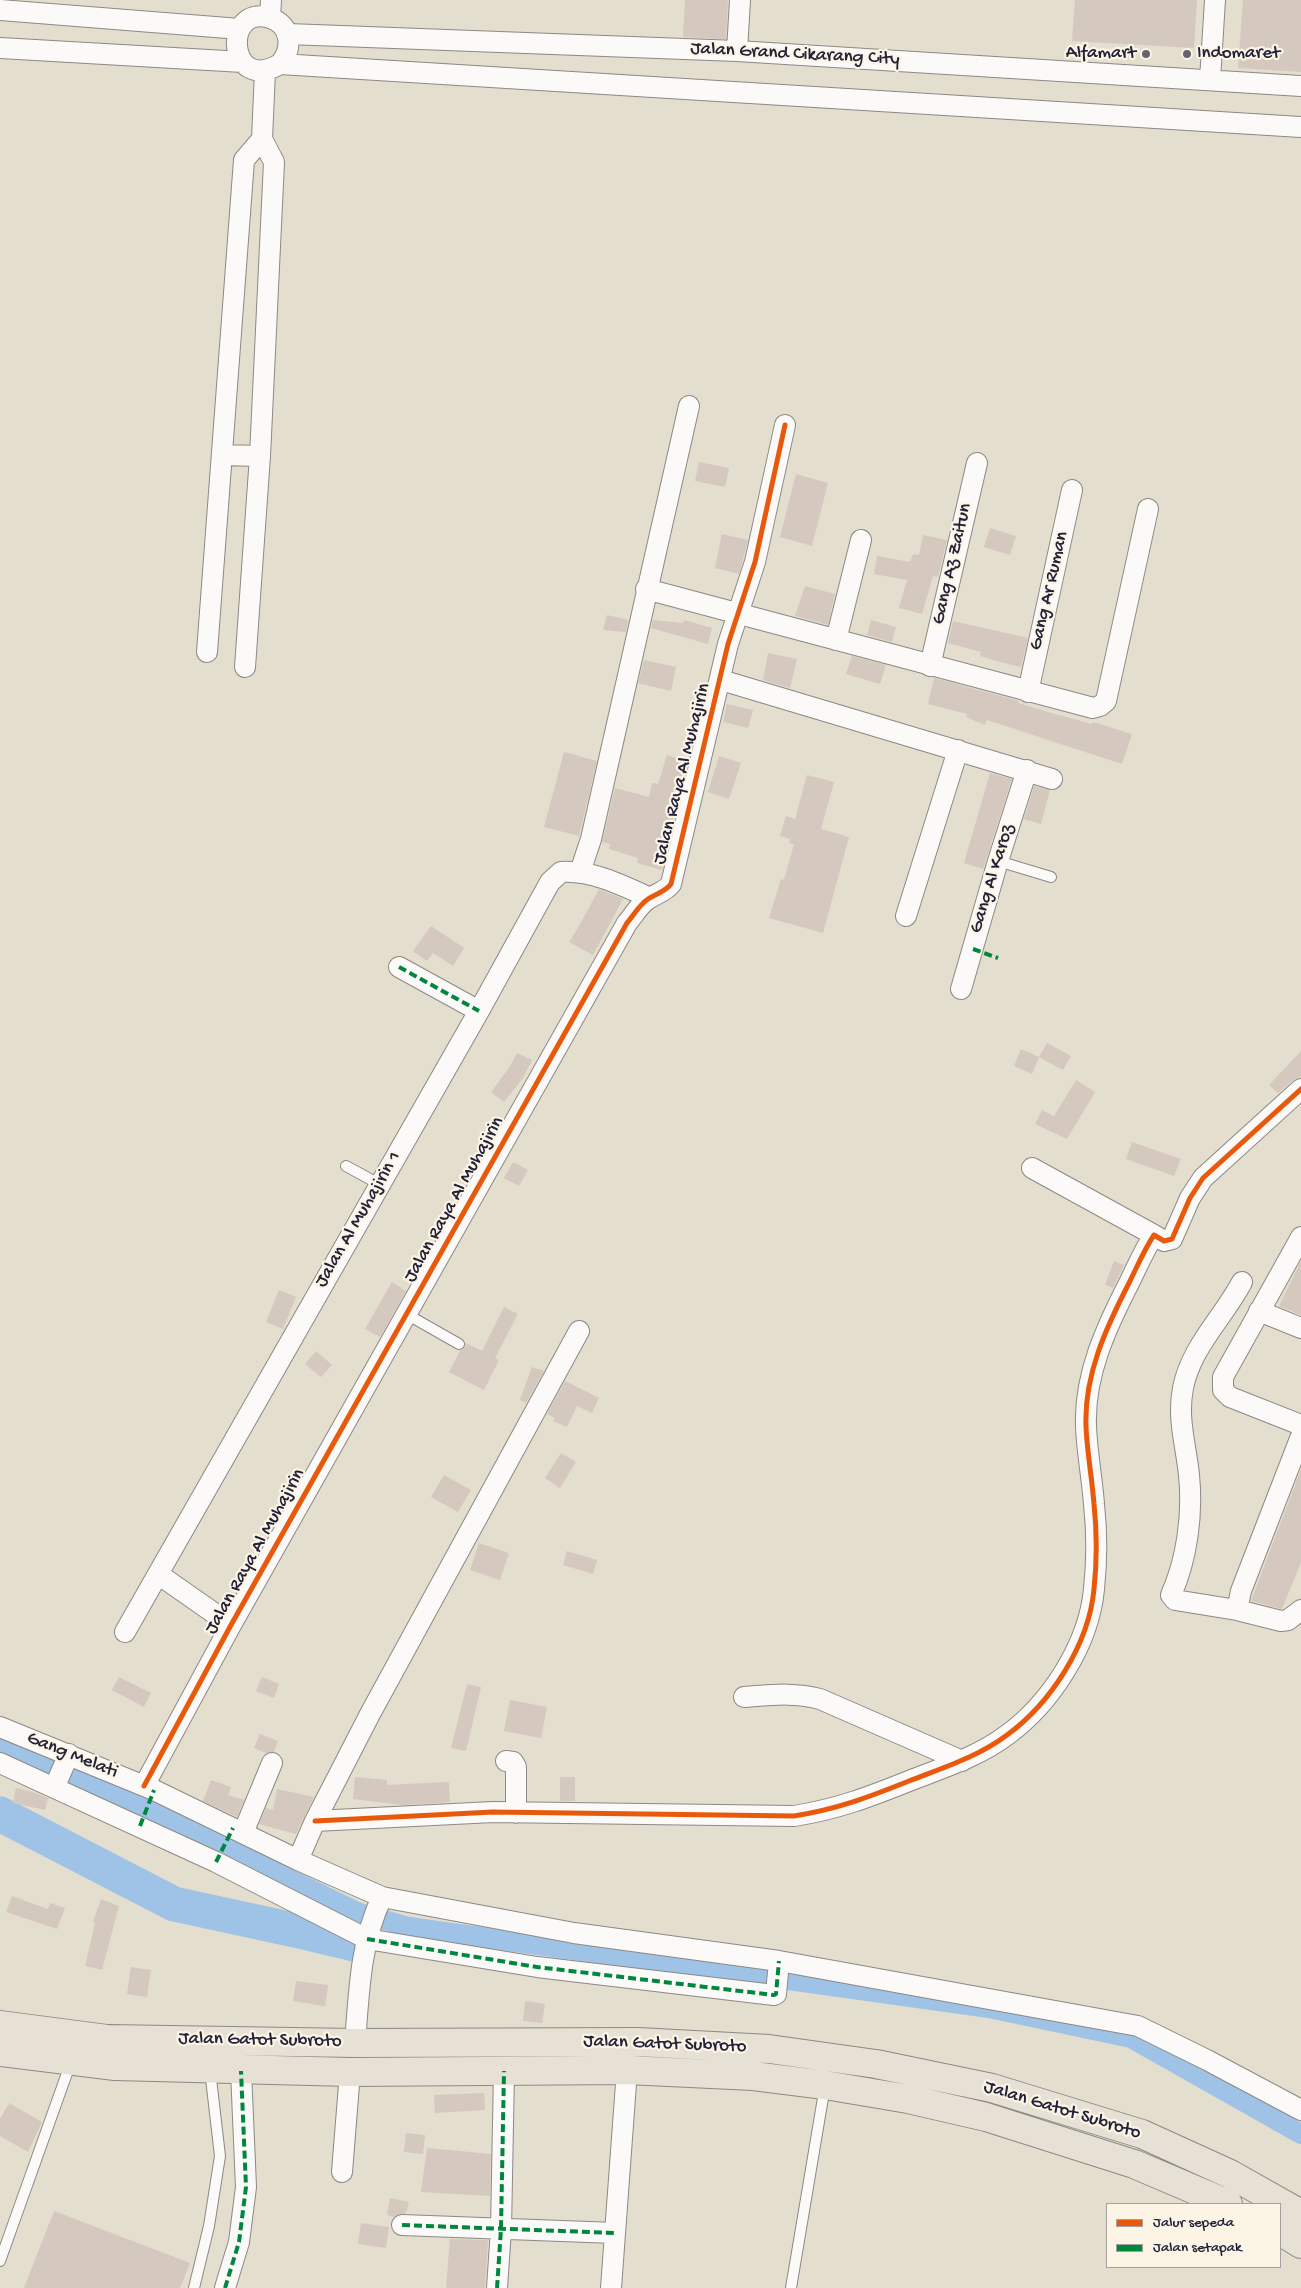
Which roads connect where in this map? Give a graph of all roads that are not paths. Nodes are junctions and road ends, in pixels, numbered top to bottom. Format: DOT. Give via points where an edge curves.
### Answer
graph roads {
  1 [pos="740,0"];
  2 [pos="1215,0"];
  3 [pos="270,9"];
  4 [pos="0,10"];
  5 [pos="240,29"];
  6 [pos="288,34"];
  7 [pos="0,48"];
  8 [pos="737,51"];
  9 [pos="243,62"];
  10 [pos="273,68"];
  11 [pos="1210,80"];
  12 [pos="1301,86"];
  13 [pos="1301,128"];
  14 [pos="262,139"];
  15 [pos="689,406"];
  16 [pos="785,425"];
  17 [pos="222,454"];
  18 [pos="260,456"];
  19 [pos="977,463"];
  20 [pos="1072,490"];
  21 [pos="1148,509"];
  22 [pos="861,540"];
  23 [pos="646,589"];
  24 [pos="738,614"];
  25 [pos="836,640"];
  26 [pos="207,652"];
  27 [pos="930,666"];
  28 [pos="245,667"];
  29 [pos="721,680"];
  30 [pos="1028,692"];
  31 [pos="958,750"];
  32 [pos="1027,770"];
  33 [pos="1052,779"];
  34 [pos="998,861"];
  35 [pos="580,872"];
  36 [pos="1051,877"];
  37 [pos="650,898"];
  38 [pos="906,916"];
  39 [pos="399,968"];
  40 [pos="961,989"];
  41 [pos="479,1011"];
  42 [pos="1301,1089"];
  43 [pos="346,1166"];
  44 [pos="1032,1168"];
  45 [pos="379,1184"];
  46 [pos="1154,1235"];
  47 [pos="1301,1237"];
  48 [pos="1242,1282"];
  49 [pos="1259,1311"];
  50 [pos="408,1315"];
  51 [pos="1301,1328"];
  52 [pos="579,1331"];
  53 [pos="459,1344"];
  54 [pos="1301,1425"];
  55 [pos="1301,1436"];
  56 [pos="158,1574"];
  57 [pos="1237,1610"];
  58 [pos="1301,1610"];
  59 [pos="231,1625"];
  60 [pos="125,1632"];
  61 [pos="744,1697"];
  62 [pos="0,1727"];
  63 [pos="67,1758"];
  64 [pos="506,1761"];
  65 [pos="962,1761"];
  66 [pos="0,1763"];
  67 [pos="272,1763"];
  68 [pos="55,1785"];
  69 [pos="144,1786"];
  70 [pos="516,1813"];
  71 [pos="315,1821"];
  72 [pos="243,1832"];
  73 [pos="298,1860"];
  74 [pos="379,1904"];
  75 [pos="368,1936"];
  76 [pos="778,1965"];
  77 [pos="0,2025"];
  78 [pos="355,2043"];
  79 [pos="0,2052"];
  80 [pos="71,2062"];
  81 [pos="210,2069"];
  82 [pos="627,2070"];
  83 [pos="241,2071"];
  84 [pos="504,2071"];
  85 [pos="350,2072"];
  86 [pos="825,2084"];
  87 [pos="1301,2110"];
  88 [pos="342,2172"];
  89 [pos="1226,2203"];
  90 [pos="1301,2214"];
  91 [pos="402,2225"];
  92 [pos="500,2229"];
  93 [pos="1281,2232"];
  94 [pos="615,2233"];
  95 [pos="1301,2244"];
  96 [pos="0,2261"];
  97 [pos="194,2288"];
  98 [pos="225,2288"];
  99 [pos="497,2288"];
  100 [pos="611,2288"];
  101 [pos="792,2288"];
  1 -- 8 [label="street"];
  2 -- 11 [label="street"];
  3 -- 5 [label="street"];
  3 -- 6 [label="street"];
  4 -- 5 [label="street"];
  5 -- 9 [label="street" via="235,45"];
  6 -- 8 [label="street, Jalan Grand Cikarang City"];
  6 -- 10 [label="street" via="289,50"];
  7 -- 9 [label="street"];
  8 -- 11 [label="street, Jalan Grand Cikarang City"];
  9 -- 10 [label="street" via="249,67"];
  10 -- 13 [label="street"];
  10 -- 14 [label="street"];
  11 -- 12 [label="street, Jalan Grand Cikarang City"];
  14 -- 17 [label="street" via="244,160"];
  14 -- 18 [label="street" via="274,162"];
  15 -- 23 [label="street"];
  16 -- 24 [label="street, Jalan Raya Al Muhajirin" via="755,562"];
  17 -- 18 [label="street"];
  17 -- 26 [label="street"];
  18 -- 28 [label="street"];
  19 -- 27 [label="street, Gang Az Zaitun"];
  20 -- 30 [label="street, Gang Ar Ruman"];
  21 -- 30 [label="street" via="1106,701 1093,708"];
  22 -- 25 [label="street"];
  23 -- 24 [label="street"];
  23 -- 35 [label="street" via="591,839"];
  24 -- 25 [label="street"];
  24 -- 29 [label="street, Jalan Raya Al Muhajirin"];
  25 -- 27 [label="street"];
  27 -- 30 [label="street"];
  29 -- 31 [label="street"];
  29 -- 37 [label="street, Jalan Raya Al Muhajirin" via="672,884"];
  31 -- 32 [label="street"];
  31 -- 38 [label="street"];
  32 -- 33 [label="street"];
  32 -- 34 [label="street, Gang Al Karoz"];
  34 -- 36 [label="lane"];
  34 -- 40 [label="street, Gang Al Karoz"];
  35 -- 37 [label="street, Jalan Al Muhajirin 1" via="612,880"];
  35 -- 41 [label="street, Jalan Al Muhajirin 1" via="561,872 550,882"];
  37 -- 50 [label="street, Jalan Raya Al Muhajirin" via="641,904 627,923"];
  39 -- 41 [label="street"];
  41 -- 45 [label="street, Jalan Al Muhajirin 1"];
  42 -- 46 [label="street" via="1203,1178 1190,1198 1172,1239 1164,1241"];
  43 -- 45 [label="lane"];
  44 -- 46 [label="street"];
  45 -- 56 [label="street, Jalan Al Muhajirin 1"];
  46 -- 65 [label="street" via="1109,1323 1091,1373 1086,1426 1095,1506 1096,1552 1094,1591 1088,1619 1060,1681 1029,1717 1006,1736"];
  47 -- 49 [label="street"];
  48 -- 57 [label="street" via="1196,1352 1184,1387 1181,1422 1190,1477 1188,1524 1184,1564 1171,1595 1176,1600"];
  49 -- 51 [label="street"];
  49 -- 54 [label="street" via="1224,1377 1223,1390 1230,1397"];
  50 -- 53 [label="lane"];
  50 -- 59 [label="street, Jalan Raya Al Muhajirin"];
  52 -- 71 [label="street"];
  55 -- 57 [label="street" via="1241,1591"];
  56 -- 59 [label="street"];
  56 -- 60 [label="street, Jalan Al Muhajirin 1"];
  57 -- 58 [label="street" via="1281,1621"];
  59 -- 69 [label="street, Jalan Raya Al Muhajirin"];
  61 -- 65 [label="street" via="789,1693 820,1699"];
  62 -- 63 [label="street, Gang Melati"];
  63 -- 68 [label="street"];
  63 -- 69 [label="street, Gang Melati"];
  64 -- 70 [label="street" via="513,1762 516,1767"];
  65 -- 70 [label="street" via="859,1801 794,1816"];
  66 -- 68 [label="street"];
  67 -- 72 [label="street"];
  68 -- 75 [label="street"];
  69 -- 72 [label="street, Gang Melati"];
  70 -- 71 [label="street"];
  71 -- 73 [label="street"];
  72 -- 73 [label="street, Gang Melati"];
  73 -- 74 [label="street, Gang Melati"];
  74 -- 75 [label="street"];
  74 -- 76 [label="street, Gang Melati"];
  75 -- 76 [label="street" via="537,1967 776,1994"];
  75 -- 78 [label="street" via="361,1970"];
  76 -- 87 [label="street, Gang Melati" via="1138,2026"];
  77 -- 78 [label="highway, Jalan Gatot Subroto" via="107,2039"];
  78 -- 90 [label="highway, Jalan Gatot Subroto" via="638,2042 769,2049 876,2064 992,2088 1142,2134 1230,2174"];
  79 -- 80 [label="highway, Jalan Gatot Subroto"];
  80 -- 81 [label="highway, Jalan Gatot Subroto"];
  80 -- 96 [label="lane"];
  81 -- 83 [label="highway, Jalan Gatot Subroto"];
  81 -- 97 [label="lane" via="220,2156 209,2226"];
  82 -- 84 [label="highway, Jalan Gatot Subroto"];
  82 -- 86 [label="highway, Jalan Gatot Subroto" via="753,2076"];
  82 -- 94 [label="street"];
  83 -- 85 [label="highway, Jalan Gatot Subroto"];
  83 -- 98 [label="street" via="246,2187 239,2242"];
  84 -- 85 [label="highway, Jalan Gatot Subroto"];
  84 -- 92 [label="street"];
  85 -- 88 [label="street"];
  86 -- 89 [label="highway, Jalan Gatot Subroto" via="986,2117 1134,2164"];
  86 -- 101 [label="lane"];
  91 -- 92 [label="street"];
  92 -- 94 [label="street"];
  92 -- 99 [label="street"];
  93 -- 95 [label="highway"];
  94 -- 100 [label="street"];
}
